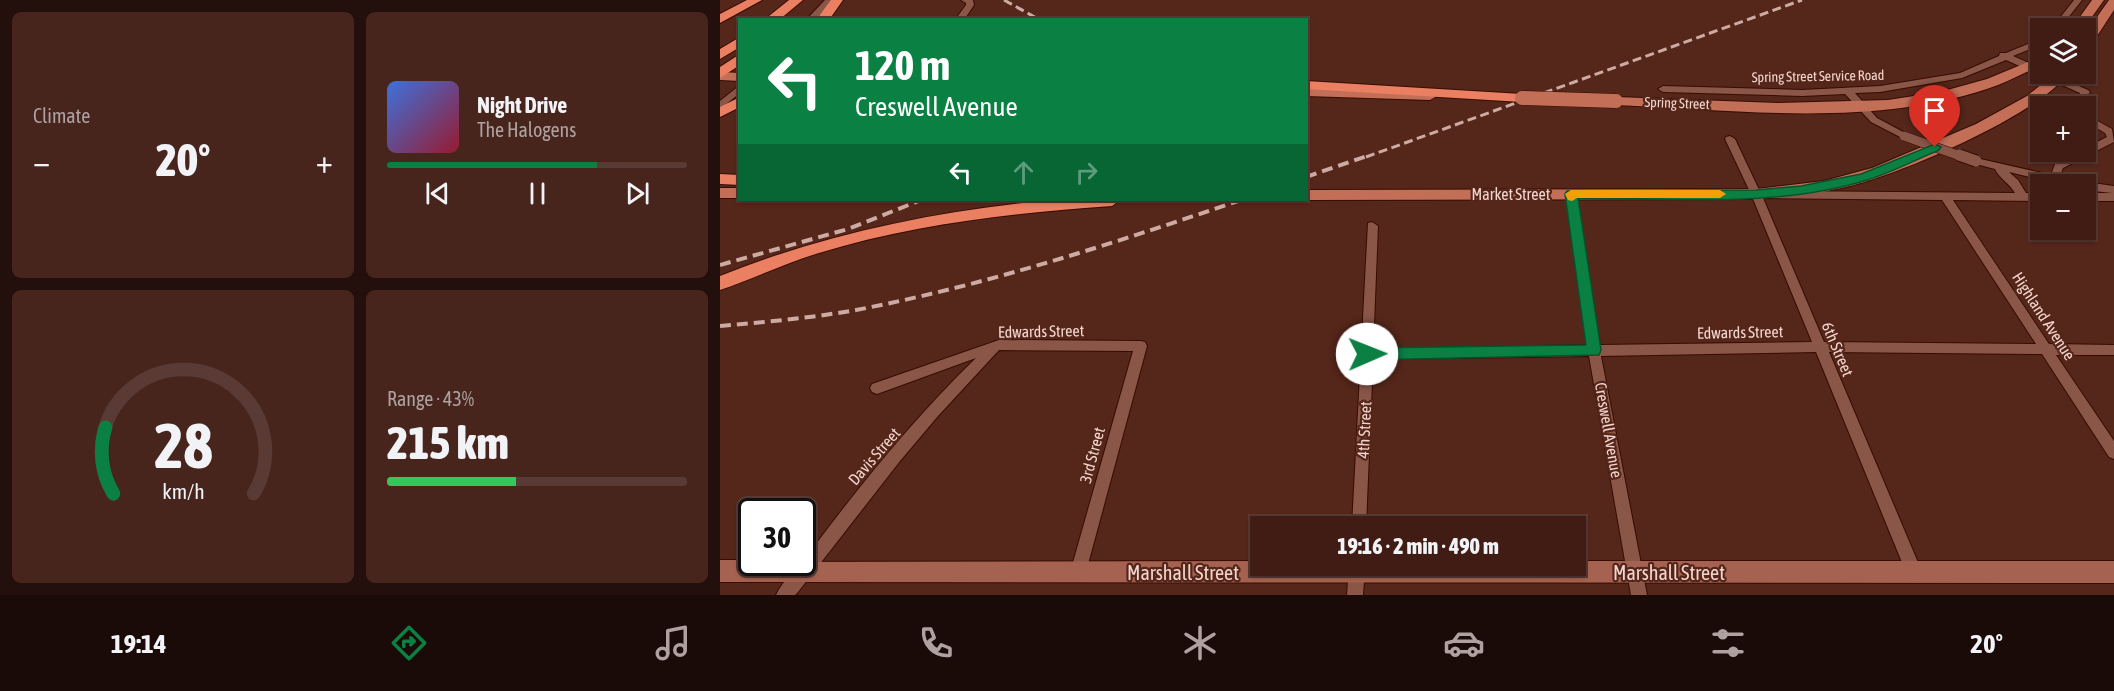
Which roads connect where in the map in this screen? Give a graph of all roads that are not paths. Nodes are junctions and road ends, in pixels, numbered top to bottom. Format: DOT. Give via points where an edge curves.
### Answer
graph roads {
  1 [pos="756,0"];
  2 [pos="797,0"];
  3 [pos="810,0"];
  4 [pos="830,0"];
  5 [pos="837,0"];
  6 [pos="845,0"];
  7 [pos="2078,0"];
  8 [pos="2098,0"];
  9 [pos="967,1"];
  10 [pos="2114,1"];
  11 [pos="720,17"];
  12 [pos="773,18"];
  13 [pos="788,18"];
  14 [pos="812,18"];
  15 [pos="824,18"];
  16 [pos="842,18"];
  17 [pos="960,18"];
  18 [pos="2063,18"];
  19 [pos="2085,18"];
  20 [pos="2096,28"];
  21 [pos="738,42"];
  22 [pos="2030,46"];
  23 [pos="720,55"];
  24 [pos="2003,55"];
  25 [pos="738,60"];
  26 [pos="738,61"];
  27 [pos="2030,64"];
  28 [pos="720,65"];
  29 [pos="2030,66"];
  30 [pos="720,75"];
  31 [pos="738,77"];
  32 [pos="2048,84"];
  33 [pos="2071,84"];
  34 [pos="1308,85"];
  35 [pos="1663,89"];
  36 [pos="738,90"];
  37 [pos="1308,92"];
  38 [pos="1849,92"];
  39 [pos="2082,96"];
  40 [pos="1522,98"];
  41 [pos="738,102"];
  42 [pos="720,106"];
  43 [pos="1861,106"];
  44 [pos="720,113"];
  45 [pos="2096,123"];
  46 [pos="1730,139"];
  47 [pos="2096,147"];
  48 [pos="2067,162"];
  49 [pos="1991,166"];
  50 [pos="2056,174"];
  51 [pos="2030,175"];
  52 [pos="720,179"];
  53 [pos="738,180"];
  54 [pos="2096,188"];
  55 [pos="2114,190"];
  56 [pos="720,193"];
  57 [pos="738,193"];
  58 [pos="1571,194"];
  59 [pos="1756,194"];
  60 [pos="1308,195"];
  61 [pos="2023,196"];
  62 [pos="2030,196"];
  63 [pos="2114,196"];
  64 [pos="1946,197"];
  65 [pos="2096,197"];
  66 [pos="1101,201"];
  67 [pos="1372,226"];
  68 [pos="720,283"];
  69 [pos="999,345"];
  70 [pos="1141,346"];
  71 [pos="1820,347"];
  72 [pos="2046,348"];
  73 [pos="1594,350"];
  74 [pos="2114,350"];
  75 [pos="1367,354"];
  76 [pos="877,388"];
  77 [pos="2114,453"];
  78 [pos="1359,516"];
  79 [pos="816,559"];
  80 [pos="720,571"];
  81 [pos="738,571"];
  82 [pos="1250,571"];
  83 [pos="1586,571"];
  84 [pos="816,572"];
  85 [pos="1634,572"];
  86 [pos="1914,572"];
  87 [pos="2114,572"];
  88 [pos="1078,573"];
  89 [pos="802,576"];
  90 [pos="1356,576"];
  91 [pos="784,595"];
  92 [pos="1355,595"];
  93 [pos="1639,595"];
  1 -- 11 [label="highway"];
  2 -- 12 [label="highway"];
  3 -- 13 [label="highway"];
  4 -- 14 [label="street"];
  5 -- 15 [label="highway"];
  6 -- 16 [label="highway"];
  7 -- 18 [label="street"];
  8 -- 19 [label="main road"];
  9 -- 17 [label="street" via="970,5"];
  10 -- 20 [label="main road"];
  21 -- 23 [label="highway"];
  22 -- 24 [label="street, Spring Street Service Road"];
  24 -- 27 [label="street"];
  24 -- 38 [label="street, Spring Street Service Road" via="1962,75"];
  25 -- 28 [label="highway"];
  26 -- 30 [label="highway"];
  29 -- 43 [label="main road, Spring Street" via="1954,94"];
  30 -- 31 [label="main road"];
  32 -- 59 [label="main road" via="2001,117 1879,172 1831,185"];
  33 -- 39 [label="street" via="2085,92"];
  34 -- 40 [label="highway"];
  35 -- 38 [label="street, Spring Street Service Road"];
  36 -- 42 [label="street"];
  37 -- 40 [label="main road, Spring Street"];
  38 -- 43 [label="street"];
  40 -- 43 [label="main road, Spring Street, bridge"];
  41 -- 44 [label="highway"];
  43 -- 49 [label="street, bridge" via="1880,124 1904,136"];
  45 -- 47 [label="street" via="2113,138"];
  46 -- 59 [label="street, 6th Street"];
  48 -- 50 [label="street" via="2059,166"];
  49 -- 51 [label="street"];
  49 -- 61 [label="street" via="2008,176"];
  52 -- 53 [label="highway"];
  54 -- 55 [label="street"];
  56 -- 57 [label="main road"];
  58 -- 59 [label="main road, Market Street"];
  58 -- 60 [label="main road, Market Street"];
  58 -- 73 [label="street, Creswell Avenue"];
  59 -- 64 [label="street, Market Street"];
  59 -- 71 [label="street, 6th Street"];
  61 -- 62 [label="street, Market Street"];
  61 -- 64 [label="street, Market Street"];
  63 -- 65 [label="street"];
  64 -- 72 [label="street, Highland Avenue"];
  66 -- 68 [label="highway" via="977,212 881,229 798,252"];
  67 -- 75 [label="street, 4th Street"];
  69 -- 70 [label="street, Edwards Street"];
  69 -- 76 [label="street, Edwards Street"];
  69 -- 79 [label="street, Davis Street" via="973,369 873,484"];
  70 -- 88 [label="street, 3rd Street"];
  71 -- 72 [label="street, Edwards Street"];
  71 -- 73 [label="street, Edwards Street"];
  71 -- 86 [label="street, 6th Street"];
  72 -- 74 [label="street, Edwards Street"];
  72 -- 77 [label="street, Highland Avenue"];
  73 -- 75 [label="street, Edwards Street"];
  73 -- 85 [label="street, Creswell Avenue"];
  75 -- 78 [label="street, 4th Street"];
  80 -- 81 [label="street, Marshall Street"];
  82 -- 88 [label="street, Marshall Street"];
  83 -- 85 [label="street, Marshall Street"];
  84 -- 88 [label="street, Marshall Street"];
  85 -- 86 [label="street, Marshall Street"];
  85 -- 93 [label="street, Creswell Avenue"];
  86 -- 87 [label="street, Marshall Street"];
  89 -- 91 [label="street, Davis Street"];
  90 -- 92 [label="street"];
}
